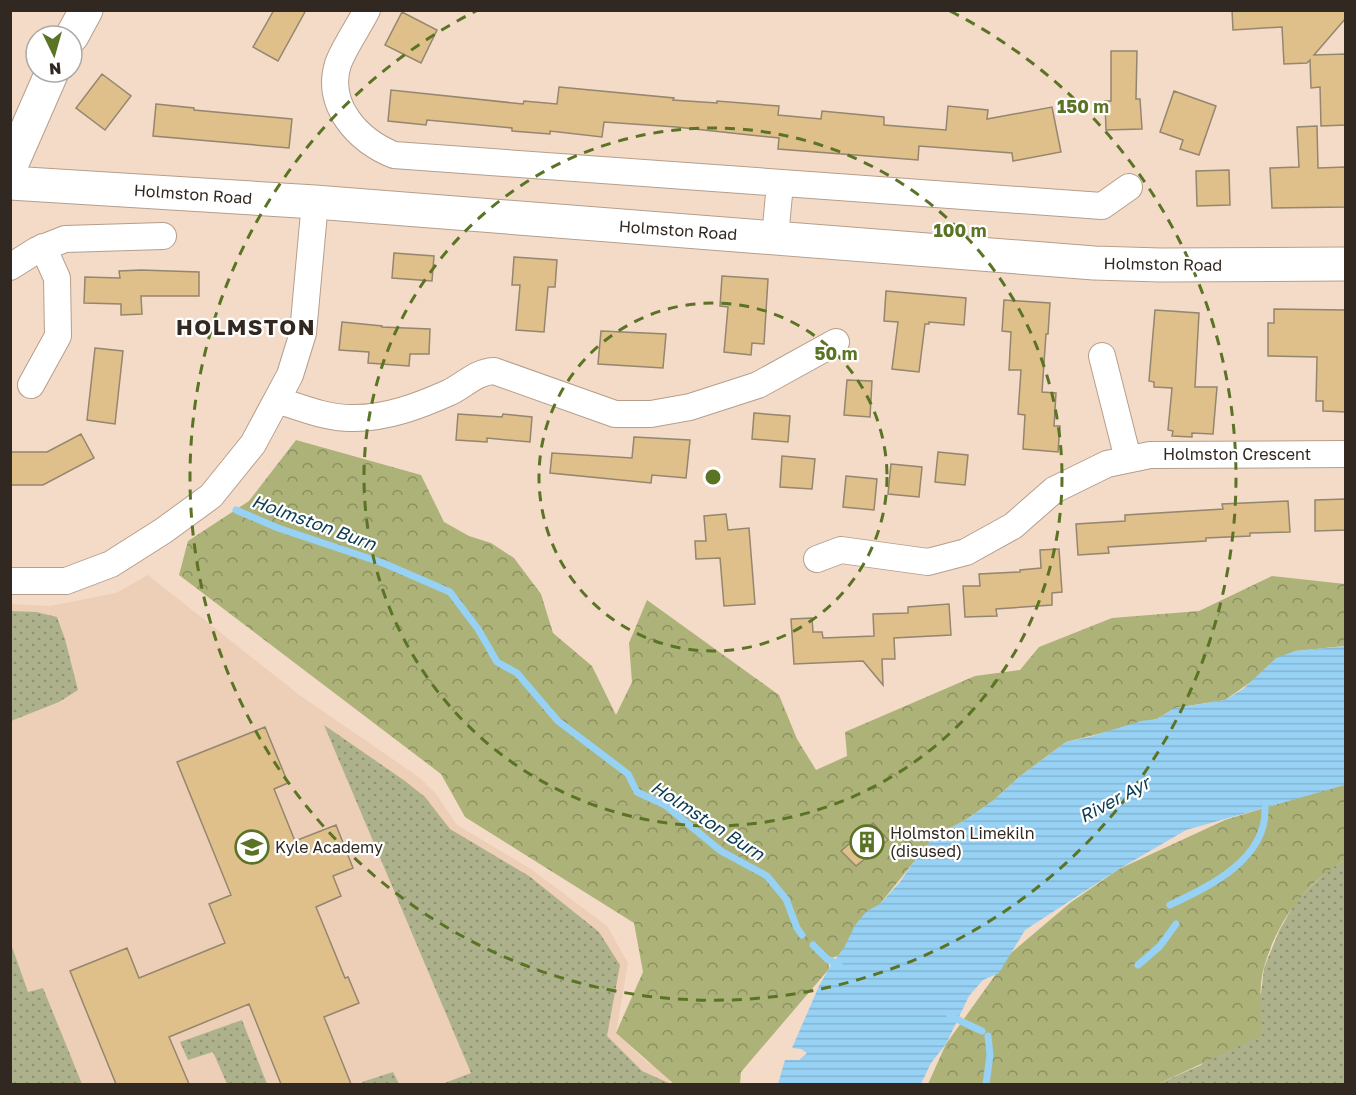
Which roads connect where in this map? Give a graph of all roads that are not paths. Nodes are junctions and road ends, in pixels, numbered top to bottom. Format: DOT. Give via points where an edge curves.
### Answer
graph roads {
  1 [pos="86,10"];
  2 [pos="367,10"];
  3 [pos="78,24"];
  4 [pos="47,84"];
  5 [pos="10,168"];
  6 [pos="10,183"];
  7 [pos="780,184"];
  8 [pos="1129,187"];
  9 [pos="315,202"];
  10 [pos="163,236"];
  11 [pos="775,237"];
  12 [pos="43,247"];
  13 [pos="1346,264"];
  14 [pos="10,267"];
  15 [pos="836,342"];
  16 [pos="1102,356"];
  17 [pos="31,385"];
  18 [pos="278,400"];
  19 [pos="1346,454"];
  20 [pos="1128,459"];
  21 [pos="817,559"];
  22 [pos="10,581"];
  1 -- 3 [label="main road"];
  2 -- 7 [label="street" via="338,65 336,85 338,104 353,127 380,150 394,155"];
  4 -- 5 [label="main road"];
  6 -- 9 [label="main road, Holmston Road"];
  7 -- 8 [label="street" via="1102,206"];
  7 -- 11 [label="street"];
  9 -- 11 [label="main road, Holmston Road"];
  9 -- 18 [label="street" via="303,333"];
  10 -- 12 [label="street" via="65,239"];
  11 -- 13 [label="main road, Holmston Road" via="1094,263"];
  12 -- 14 [label="street"];
  12 -- 17 [label="street" via="57,278 58,336"];
  15 -- 18 [label="street" via="758,386 690,407 651,414 615,414 494,372 485,372 422,405 376,417 325,414"];
  16 -- 20 [label="street"];
  18 -- 22 [label="street" via="253,444 211,496 163,531 111,564 66,581"];
  19 -- 20 [label="street, Holmston Crescent" via="1150,455"];
  20 -- 21 [label="street, Holmston Crescent" via="1107,464 1054,490 1013,526 966,552 928,562 841,550"];
}
